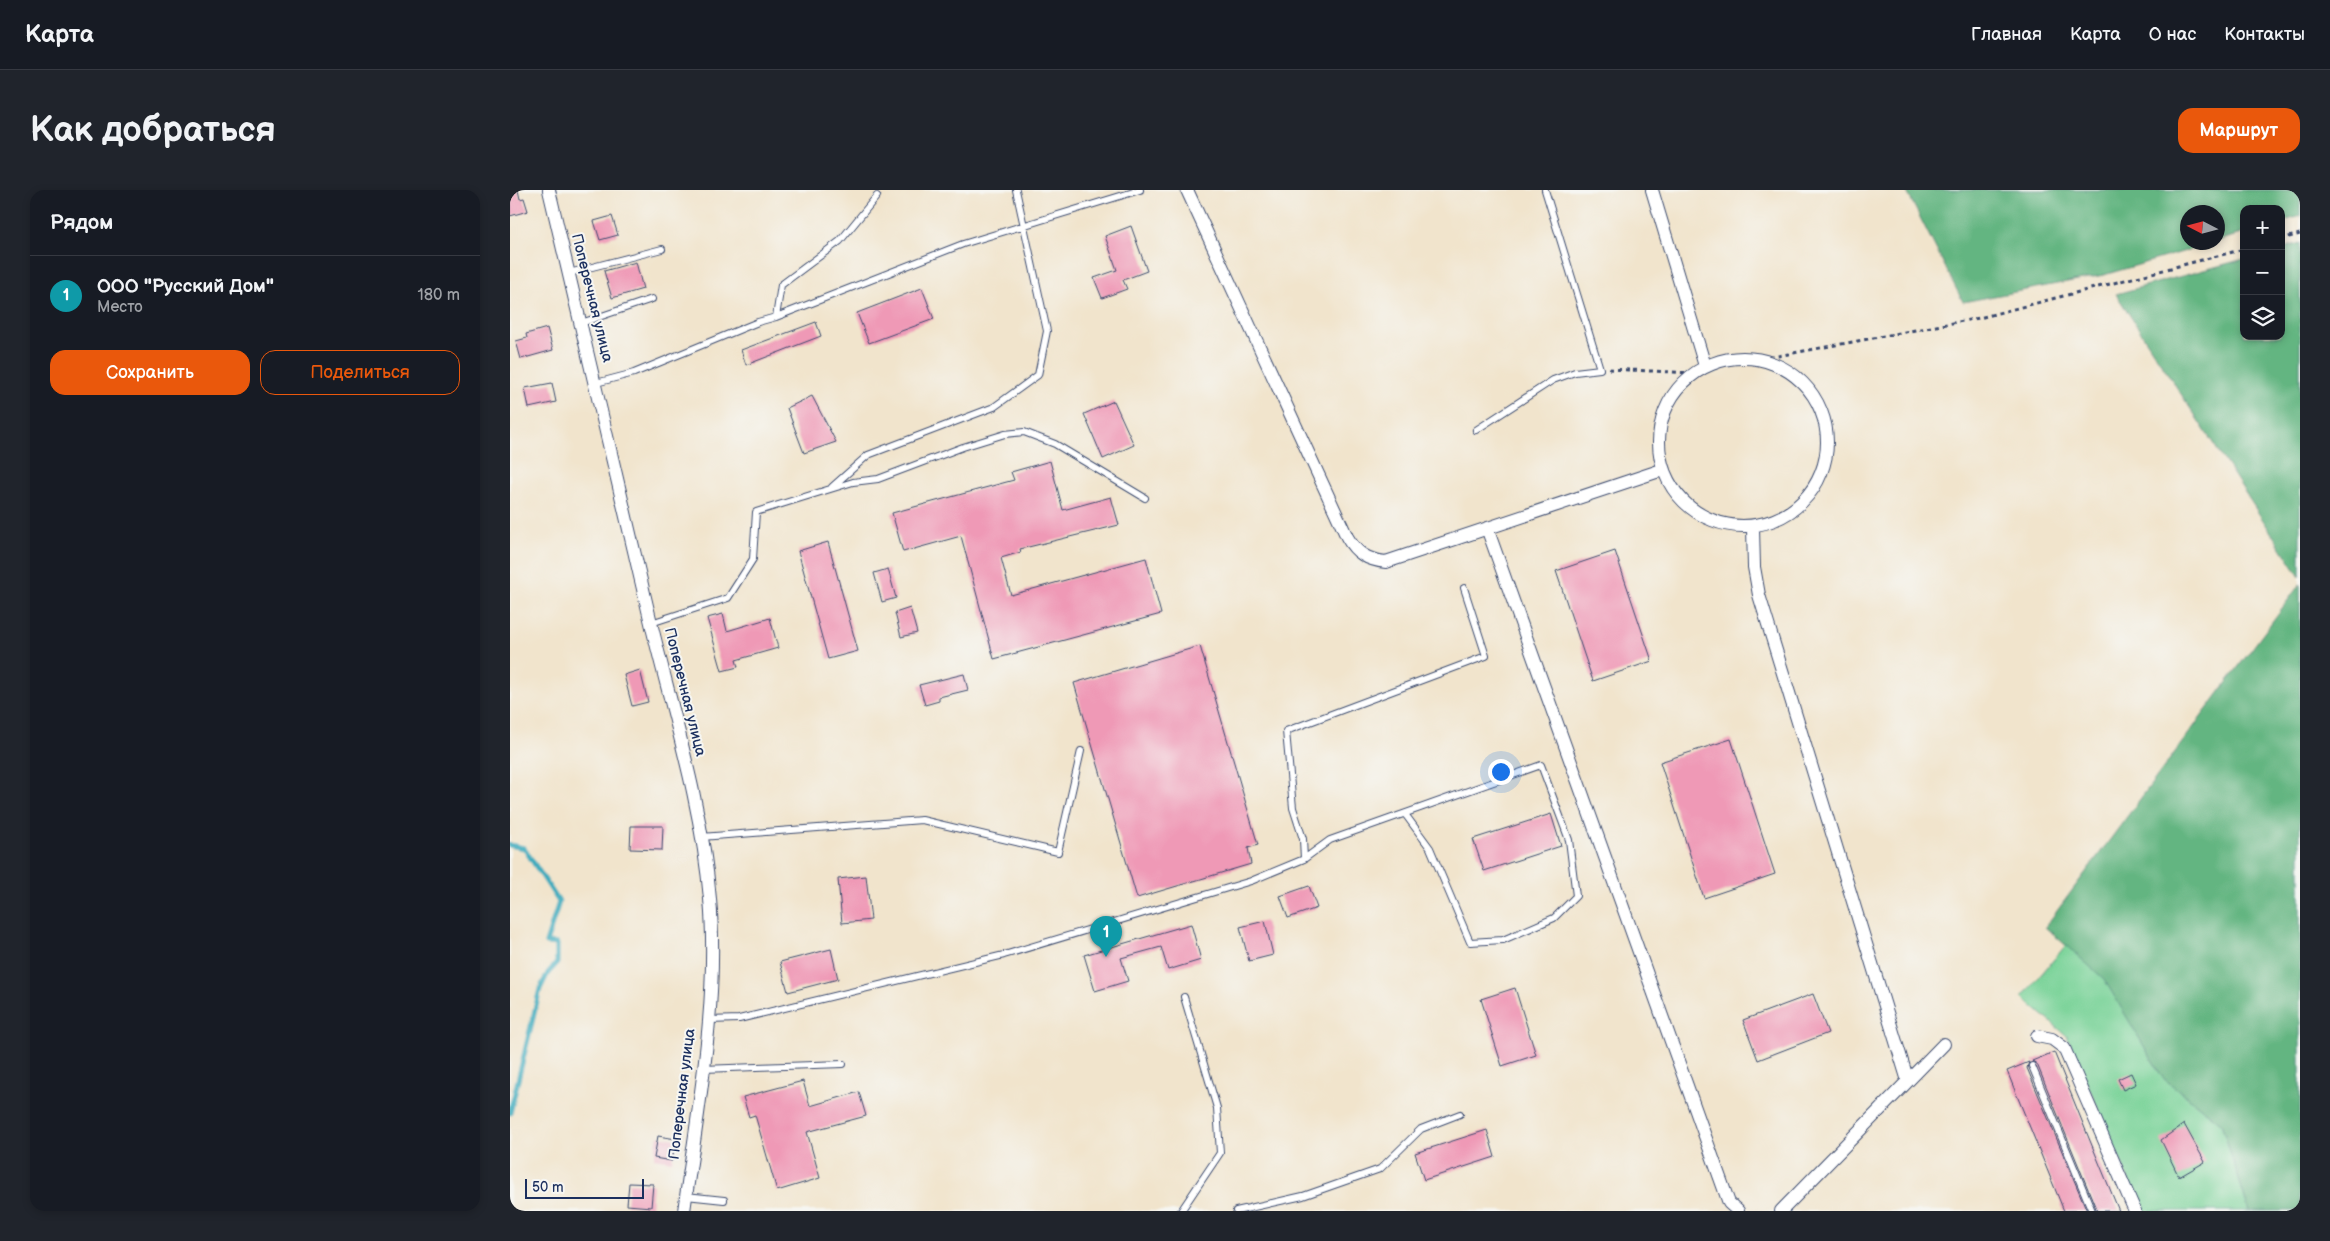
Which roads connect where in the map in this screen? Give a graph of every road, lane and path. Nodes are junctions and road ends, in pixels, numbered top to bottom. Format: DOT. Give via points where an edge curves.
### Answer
graph roads {
  1 [pos="549,190"];
  2 [pos="1016,190"];
  3 [pos="1140,190"];
  4 [pos="1187,190"];
  5 [pos="1545,190"];
  6 [pos="1652,190"];
  7 [pos="877,196"];
  8 [pos="1023,225"];
  9 [pos="2300,234"];
  10 [pos="2285,238"];
  11 [pos="662,249"];
  12 [pos="2240,250"];
  13 [pos="569,273"];
  14 [pos="652,300"];
  15 [pos="776,317"];
  16 [pos="581,323"];
  17 [pos="1762,359"];
  18 [pos="1705,366"];
  19 [pos="1600,369"];
  20 [pos="1693,373"];
  21 [pos="596,383"];
  22 [pos="1476,430"];
  23 [pos="1662,470"];
  24 [pos="829,489"];
  25 [pos="1145,498"];
  26 [pos="1487,528"];
  27 [pos="1752,528"];
  28 [pos="1464,588"];
  29 [pos="651,623"];
  30 [pos="1081,751"];
  31 [pos="1405,814"];
  32 [pos="701,837"];
  33 [pos="1304,859"];
  34 [pos="1184,997"];
  35 [pos="708,1020"];
  36 [pos="2037,1036"];
  37 [pos="1944,1044"];
  38 [pos="843,1064"];
  39 [pos="2032,1066"];
  40 [pos="704,1068"];
  41 [pos="1908,1081"];
  42 [pos="1460,1114"];
  43 [pos="686,1196"];
  44 [pos="724,1200"];
  45 [pos="684,1211"];
  46 [pos="1181,1211"];
  47 [pos="1236,1211"];
  48 [pos="1738,1211"];
  49 [pos="1781,1211"];
  50 [pos="2092,1211"];
  51 [pos="2136,1211"];
  1 -- 13 [label="street, Поперечная улица"];
  2 -- 8 [label="lane"];
  3 -- 8 [label="lane"];
  4 -- 26 [label="street" via="1353,547 1373,561 1386,562"];
  5 -- 19 [label="lane"];
  6 -- 18 [label="street"];
  7 -- 15 [label="lane" via="840,241 781,285"];
  8 -- 15 [label="lane" via="963,244"];
  8 -- 24 [label="lane" via="1047,331 1038,374 994,407 868,455"];
  9 -- 10 [label="path"];
  11 -- 13 [label="lane"];
  12 -- 17 [label="path" via="1979,318"];
  13 -- 16 [label="street, Поперечная улица"];
  14 -- 16 [label="lane"];
  15 -- 21 [label="lane" via="634,373"];
  16 -- 21 [label="street, Поперечная улица"];
  17 -- 18 [label="street" via="1733,358"];
  17 -- 27 [label="street" via="1793,373 1816,398 1828,430 1826,464 1811,495 1785,517"];
  18 -- 20 [label="street"];
  19 -- 20 [label="path"];
  19 -- 22 [label="lane" via="1575,372 1552,380"];
  20 -- 23 [label="street" via="1669,400 1658,434"];
  21 -- 29 [label="street, Поперечная улица"];
  23 -- 26 [label="street"];
  23 -- 27 [label="street" via="1682,503 1714,523"];
  24 -- 25 [label="lane" via="878,479 963,447 1005,434 1024,432 1055,444"];
  24 -- 29 [label="lane" via="756,512 753,559 728,598"];
  26 -- 48 [label="street" via="1729,1203"];
  27 -- 41 [label="street" via="1759,595"];
  28 -- 33 [label="lane" via="1486,656 1286,731 1293,808 1303,840"];
  29 -- 32 [label="street, Поперечная улица" via="698,810"];
  30 -- 32 [label="lane" via="1058,852 922,820"];
  31 -- 31 [label="lane" via="1430,848 1470,942 1503,940 1554,918 1576,896 1569,840 1541,765"];
  31 -- 33 [label="lane" via="1330,840"];
  32 -- 35 [label="street, Поперечная улица" via="710,898 712,954"];
  33 -- 35 [label="lane" via="1251,881 1004,955 739,1019"];
  34 -- 46 [label="lane" via="1217,1108 1220,1152"];
  35 -- 40 [label="street, Поперечная улица"];
  36 -- 51 [label="street" via="2052,1039 2064,1048"];
  37 -- 41 [label="street"];
  38 -- 40 [label="lane"];
  39 -- 50 [label="lane"];
  40 -- 43 [label="street, Поперечная улица"];
  41 -- 49 [label="street"];
  42 -- 47 [label="lane" via="1421,1129 1380,1169 1303,1196"];
  43 -- 44 [label="lane"];
  43 -- 45 [label="street, Поперечная улица"];
}
